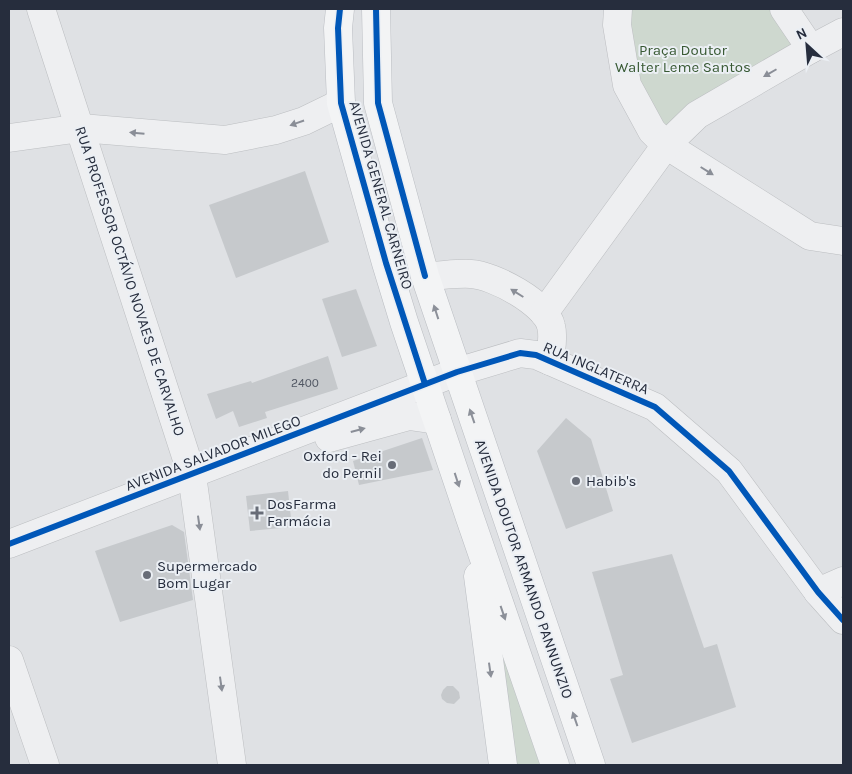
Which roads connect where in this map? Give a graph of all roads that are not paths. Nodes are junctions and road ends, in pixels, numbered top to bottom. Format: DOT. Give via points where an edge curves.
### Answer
graph roads {
  1 [pos="41,9"];
  2 [pos="340,9"];
  3 [pos="376,9"];
  4 [pos="618,9"];
  5 [pos="784,9"];
  6 [pos="843,32"];
  7 [pos="812,48"];
  8 [pos="342,103"];
  9 [pos="81,128"];
  10 [pos="9,138"];
  11 [pos="666,145"];
  12 [pos="843,241"];
  13 [pos="424,276"];
  14 [pos="544,313"];
  15 [pos="550,361"];
  16 [pos="457,372"];
  17 [pos="425,384"];
  18 [pos="437,420"];
  19 [pos="192,474"];
  20 [pos="470,518"];
  21 [pos="9,544"];
  22 [pos="843,580"];
  23 [pos="818,592"];
  24 [pos="843,620"];
  25 [pos="9,660"];
  26 [pos="45,765"];
  27 [pos="232,765"];
  28 [pos="503,765"];
  29 [pos="556,765"];
  30 [pos="591,765"];
  1 -- 9 [label="street, RUA PROFESSOR OCTÁVIO NOVAES DE CARVALHO"];
  2 -- 8 [label="main road, AVENIDA GENERAL CARNEIRO"];
  3 -- 13 [label="main road, AVENIDA GENERAL CARNEIRO" via="378,103"];
  4 -- 11 [label="street" via="616,25 627,85 652,131"];
  5 -- 7 [label="street"];
  6 -- 7 [label="street"];
  7 -- 11 [label="street, one-way" via="697,116"];
  8 -- 9 [label="street, one-way" via="276,130 225,140"];
  8 -- 17 [label="main road, AVENIDA GENERAL CARNEIRO" via="389,271"];
  9 -- 10 [label="street"];
  9 -- 19 [label="street, RUA PROFESSOR OCTÁVIO NOVAES DE CARVALHO"];
  11 -- 12 [label="street, one-way" via="810,236"];
  11 -- 14 [label="street"];
  14 -- 13 [label="street, one-way" via="521,294 493,279 471,274"];
  16 -- 13 [label="main road, AVENIDA GENERAL CARNEIRO, one-way"];
  14 -- 15 [label="street" via="551,325"];
  15 -- 16 [label="street, RUA INGLATERRA" via="520,353"];
  15 -- 23 [label="street, RUA INGLATERRA" via="655,407 729,470"];
  16 -- 17 [label="street, RUA INGLATERRA"];
  30 -- 16 [label="main road, AVENIDA DOUTOR ARMANDO PANNUNZIO, one-way"];
  17 -- 18 [label="main road"];
  17 -- 19 [label="street, AVENIDA SALVADOR MILEGO"];
  19 -- 18 [label="street, one-way" via="409,416"];
  18 -- 20 [label="main road, one-way"];
  19 -- 21 [label="street, AVENIDA SALVADOR MILEGO"];
  19 -- 27 [label="street, RUA PROFESSOR OCTÁVIO NOVAES DE CARVALHO, one-way"];
  20 -- 28 [label="main road, one-way"];
  20 -- 29 [label="main road, one-way"];
  22 -- 23 [label="street"];
  23 -- 24 [label="street, RUA INGLATERRA"];
  25 -- 26 [label="street"];
}
